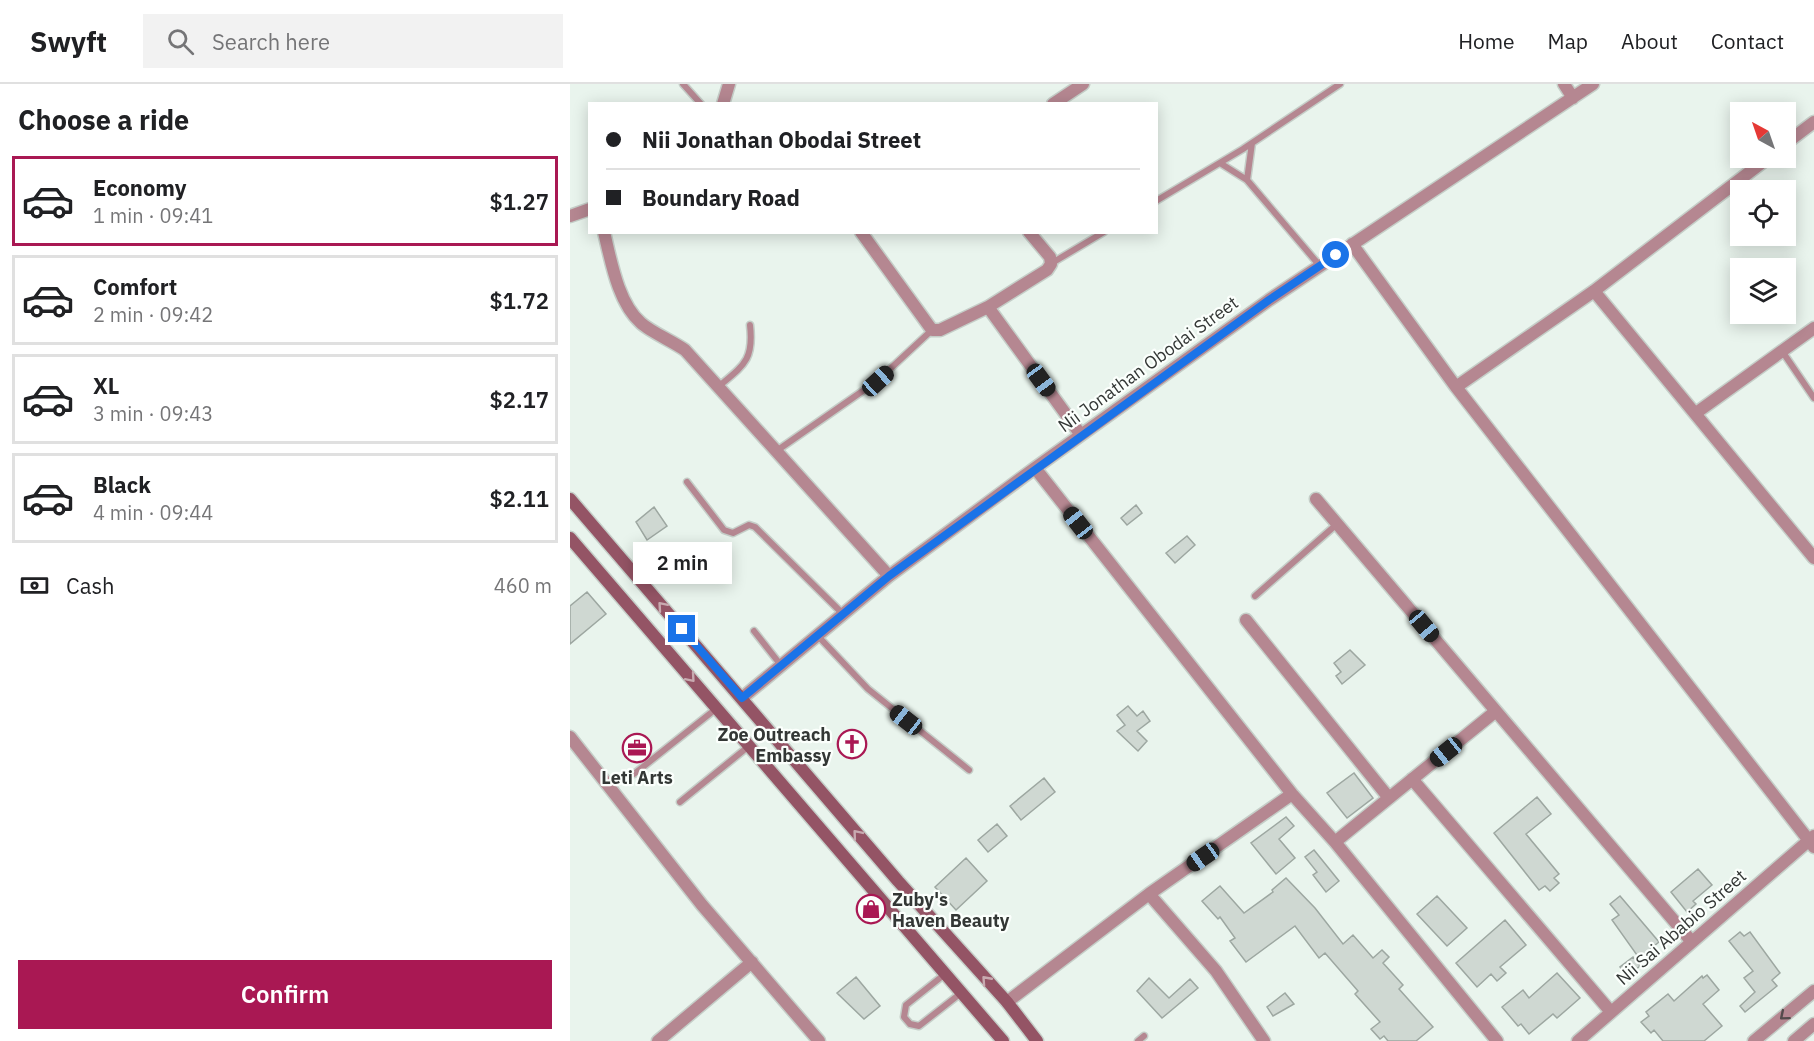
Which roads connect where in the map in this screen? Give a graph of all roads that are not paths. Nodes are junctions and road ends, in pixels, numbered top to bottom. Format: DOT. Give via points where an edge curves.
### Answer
graph roads {
  1 [pos="683,84"];
  2 [pos="729,84"];
  3 [pos="1083,84"];
  4 [pos="1340,84"];
  5 [pos="1564,84"];
  6 [pos="1593,84"];
  7 [pos="1573,98"];
  8 [pos="699,102"];
  9 [pos="724,102"];
  10 [pos="1056,102"];
  11 [pos="1814,122"];
  12 [pos="1796,136"];
  13 [pos="1252,143"];
  14 [pos="1220,163"];
  15 [pos="1755,168"];
  16 [pos="1247,180"];
  17 [pos="1158,200"];
  18 [pos="588,210"];
  19 [pos="570,216"];
  20 [pos="605,234"];
  21 [pos="860,234"];
  22 [pos="1031,234"];
  23 [pos="1101,234"];
  24 [pos="1352,244"];
  25 [pos="1051,264"];
  26 [pos="1320,266"];
  27 [pos="1594,291"];
  28 [pos="988,307"];
  29 [pos="750,324"];
  30 [pos="1814,328"];
  31 [pos="932,330"];
  32 [pos="1782,351"];
  33 [pos="717,387"];
  34 [pos="1456,387"];
  35 [pos="1814,398"];
  36 [pos="1696,413"];
  37 [pos="1081,435"];
  38 [pos="775,452"];
  39 [pos="1035,468"];
  40 [pos="687,482"];
  41 [pos="570,499"];
  42 [pos="1316,499"];
  43 [pos="1337,524"];
  44 [pos="570,538"];
  45 [pos="1814,558"];
  46 [pos="889,576"];
  47 [pos="1255,596"];
  48 [pos="842,614"];
  49 [pos="1246,620"];
  50 [pos="754,632"];
  51 [pos="816,634"];
  52 [pos="780,664"];
  53 [pos="742,698"];
  54 [pos="717,708"];
  55 [pos="1496,711"];
  56 [pos="570,736"];
  57 [pos="750,746"];
  58 [pos="969,770"];
  59 [pos="634,774"];
  60 [pos="1412,779"];
  61 [pos="1292,794"];
  62 [pos="1389,798"];
  63 [pos="680,802"];
  64 [pos="1812,841"];
  65 [pos="1335,842"];
  66 [pos="1149,894"];
  67 [pos="1692,942"];
  68 [pos="752,962"];
  69 [pos="946,974"];
  70 [pos="1814,991"];
  71 [pos="961,992"];
  72 [pos="1007,1002"];
  73 [pos="1611,1012"];
  74 [pos="1814,1024"];
  75 [pos="1035,1040"];
  76 [pos="658,1041"];
  77 [pos="819,1041"];
  78 [pos="1003,1041"];
  79 [pos="1264,1041"];
  80 [pos="1497,1041"];
  81 [pos="1578,1041"];
  82 [pos="1754,1041"];
  83 [pos="1794,1041"];
  1 -- 8 [label="lane"];
  2 -- 9 [label="street"];
  3 -- 10 [label="street"];
  4 -- 13 [label="lane"];
  5 -- 7 [label="street"];
  6 -- 7 [label="street, Nii Jonathan Obodai Street"];
  7 -- 24 [label="street, Nii Jonathan Obodai Street"];
  11 -- 12 [label="street"];
  13 -- 14 [label="lane"];
  13 -- 16 [label="lane"];
  14 -- 16 [label="lane"];
  14 -- 17 [label="lane"];
  15 -- 27 [label="street"];
  16 -- 26 [label="lane"];
  18 -- 19 [label="street"];
  20 -- 33 [label="street" via="630,313 685,350"];
  21 -- 31 [label="street"];
  22 -- 25 [label="street" via="1050,257"];
  23 -- 25 [label="lane"];
  24 -- 26 [label="street, Nii Jonathan Obodai Street"];
  24 -- 34 [label="street"];
  25 -- 28 [label="street"];
  26 -- 37 [label="street, Nii Jonathan Obodai Street"];
  27 -- 34 [label="street"];
  27 -- 36 [label="street"];
  28 -- 31 [label="street" via="940,330"];
  28 -- 37 [label="street"];
  29 -- 33 [label="lane" via="753,346 746,363"];
  30 -- 32 [label="street"];
  31 -- 38 [label="lane" via="878,381"];
  32 -- 35 [label="lane"];
  32 -- 36 [label="street"];
  33 -- 38 [label="street"];
  34 -- 64 [label="street"];
  36 -- 45 [label="street"];
  37 -- 39 [label="street, Nii Jonathan Obodai Street"];
  38 -- 46 [label="street"];
  39 -- 46 [label="street, Nii Jonathan Obodai Street"];
  39 -- 61 [label="street"];
  40 -- 48 [label="lane" via="724,530 733,533 749,525 755,527"];
  53 -- 41 [label="main road, one-way"];
  42 -- 43 [label="street"];
  43 -- 47 [label="lane"];
  43 -- 55 [label="street"];
  44 -- 54 [label="main road, one-way"];
  46 -- 48 [label="street, Nii Jonathan Obodai Street"];
  48 -- 51 [label="street, Nii Jonathan Obodai Street"];
  49 -- 62 [label="street"];
  50 -- 52 [label="lane"];
  51 -- 52 [label="street, Nii Jonathan Obodai Street"];
  51 -- 58 [label="lane" via="868,689"];
  52 -- 53 [label="street, Nii Jonathan Obodai Street"];
  72 -- 53 [label="main road, one-way"];
  54 -- 57 [label="main road"];
  54 -- 59 [label="lane"];
  55 -- 60 [label="street"];
  55 -- 67 [label="street"];
  56 -- 68 [label="street" via="647,837"];
  57 -- 63 [label="lane"];
  57 -- 69 [label="main road"];
  60 -- 62 [label="street"];
  60 -- 73 [label="street"];
  61 -- 65 [label="street"];
  61 -- 66 [label="street"];
  62 -- 65 [label="street"];
  64 -- 67 [label="street, Nii Sai Ababio Street"];
  65 -- 80 [label="street"];
  66 -- 72 [label="street"];
  66 -- 79 [label="street" via="1216,971"];
  67 -- 73 [label="street, Nii Sai Ababio Street"];
  68 -- 76 [label="street"];
  68 -- 77 [label="street"];
  69 -- 71 [label="main road"];
  69 -- 71 [label="lane" via="906,1005 904,1017 919,1026"];
  70 -- 82 [label="street, one-way"];
  71 -- 78 [label="main road"];
  72 -- 75 [label="main road"];
  73 -- 81 [label="street, Nii Sai Ababio Street"];
  74 -- 83 [label="street"];
}
